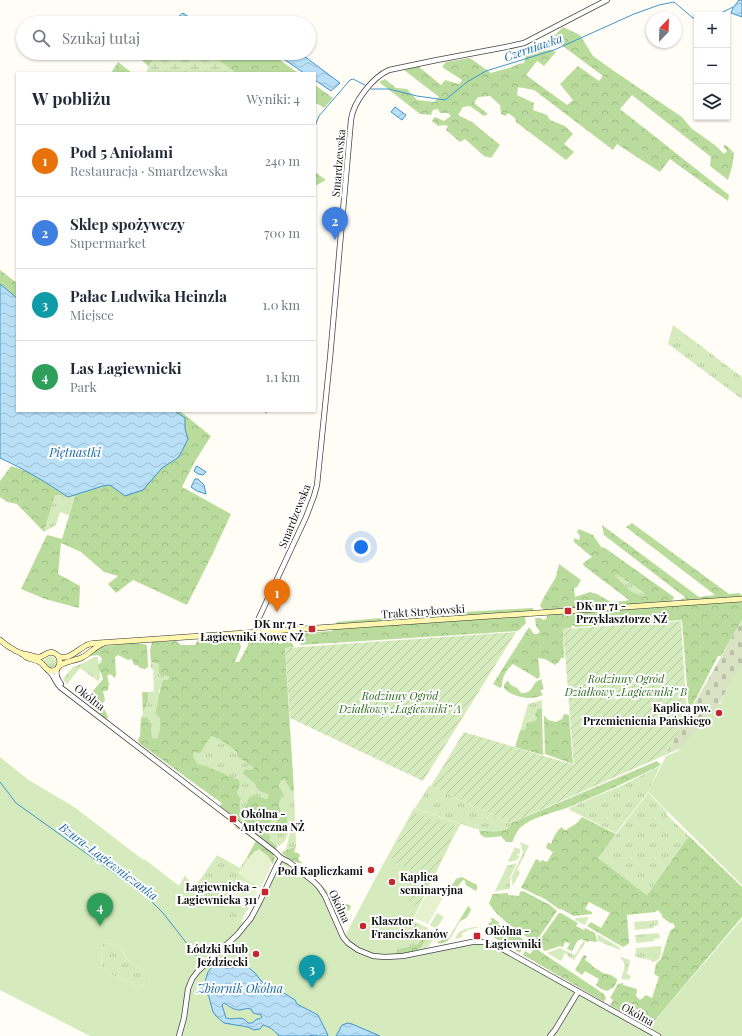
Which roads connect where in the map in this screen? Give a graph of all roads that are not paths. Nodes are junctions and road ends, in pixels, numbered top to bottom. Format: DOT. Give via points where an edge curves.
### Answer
graph roads {
  1 [pos="607,0"];
  2 [pos="742,599"];
  3 [pos="255,633"];
  4 [pos="0,640"];
  5 [pos="106,643"];
  6 [pos="22,654"];
  7 [pos="43,656"];
  8 [pos="58,656"];
  9 [pos="43,665"];
  10 [pos="58,668"];
  11 [pos="48,670"];
  12 [pos="62,688"];
  13 [pos="281,858"];
  14 [pos="578,992"];
  15 [pos="559,1024"];
  16 [pos="179,1036"];
  17 [pos="546,1036"];
  18 [pos="550,1036"];
  19 [pos="658,1036"];
  1 -- 3 [label="street, Smardzewska" via="524,43 384,72 375,79 356,105 351,120 317,485 306,517 257,622"];
  2 -- 3 [label="main road, Trakt Strykowski"];
  3 -- 5 [label="main road, Trakt Strykowski"];
  4 -- 6 [label="main road"];
  5 -- 8 [label="main road, Trakt Strykowski" via="88,644 70,656"];
  5 -- 10 [label="main road, Trakt Strykowski"];
  6 -- 7 [label="main road"];
  6 -- 9 [label="main road"];
  7 -- 8 [label="main road" via="50,652"];
  7 -- 9 [label="main road"];
  8 -- 10 [label="main road"];
  9 -- 11 [label="main road"];
  10 -- 11 [label="main road"];
  10 -- 12 [label="street, Okólna" via="57,676"];
  11 -- 12 [label="street, Okólna"];
  12 -- 13 [label="street, Okólna"];
  13 -- 14 [label="street, Okólna" via="318,885 345,939 360,951 392,958 472,942 487,942"];
  13 -- 16 [label="street" via="251,918 194,976 188,989"];
  14 -- 15 [label="street"];
  14 -- 19 [label="street, Okólna"];
  15 -- 17 [label="street"];
  15 -- 18 [label="street"];
}
